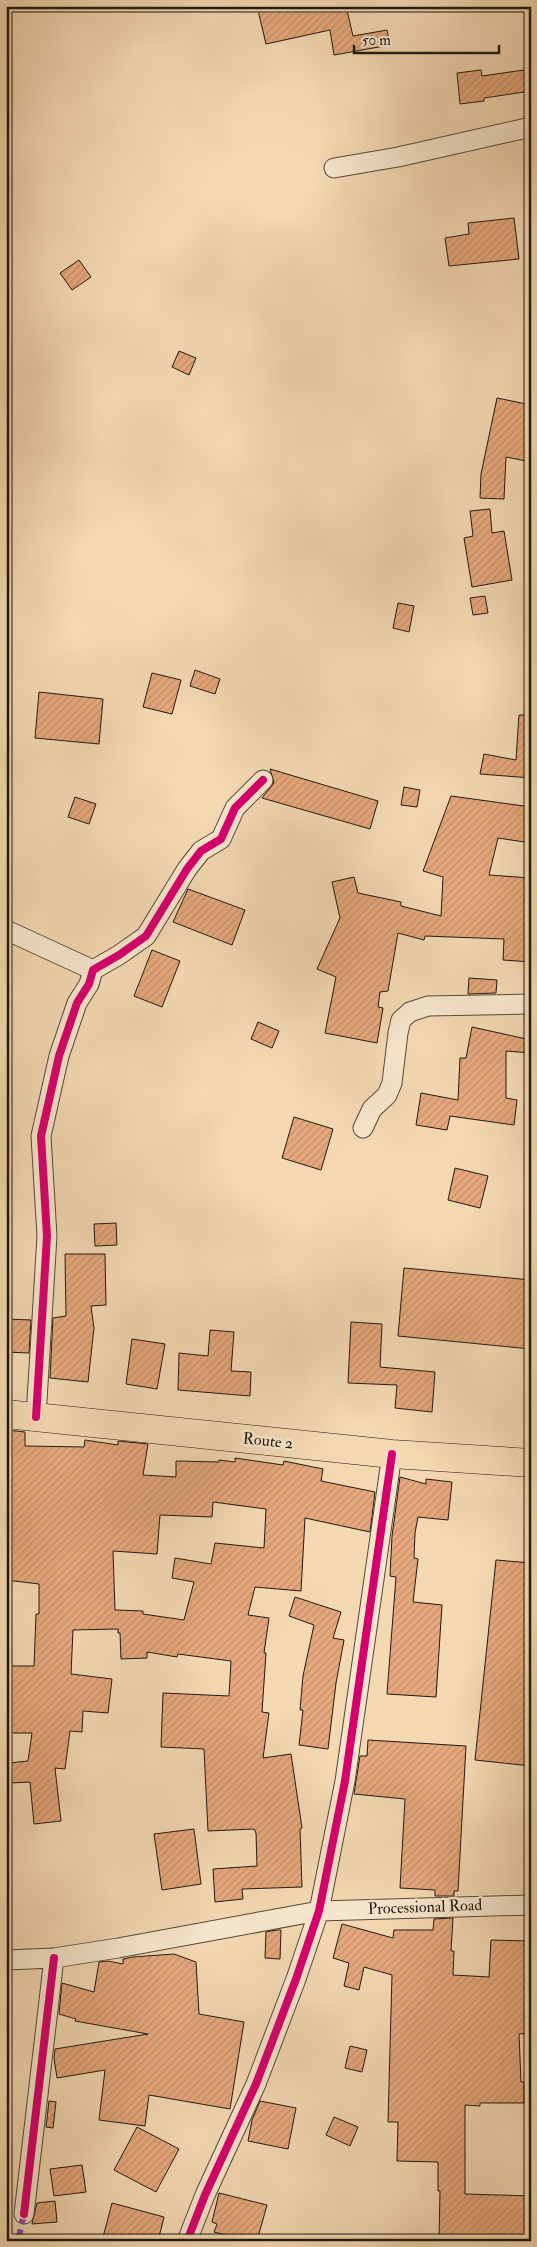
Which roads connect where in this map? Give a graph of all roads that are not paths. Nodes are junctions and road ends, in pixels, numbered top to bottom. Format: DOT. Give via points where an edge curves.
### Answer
graph roads {
  1 [pos="531,127"];
  2 [pos="334,168"];
  3 [pos="263,780"];
  4 [pos="6,930"];
  5 [pos="93,970"];
  6 [pos="531,1004"];
  7 [pos="363,1128"];
  8 [pos="6,1414"];
  9 [pos="36,1417"];
  10 [pos="392,1454"];
  11 [pos="531,1463"];
  12 [pos="531,1905"];
  13 [pos="319,1911"];
  14 [pos="54,1958"];
  15 [pos="6,1960"];
  16 [pos="24,2214"];
  17 [pos="187,2241"];
  1 -- 2 [label="street"];
  3 -- 5 [label="street" via="234,808 221,839 201,850 146,936"];
  4 -- 5 [label="street"];
  5 -- 9 [label="street" via="89,984 77,1003 59,1056 41,1136 47,1236"];
  6 -- 7 [label="street" via="428,1006 410,1012 402,1020 398,1033 392,1083 387,1095 372,1109"];
  8 -- 9 [label="highway, Route 2"];
  9 -- 10 [label="highway, Route 2"];
  10 -- 11 [label="highway, Route 2"];
  10 -- 13 [label="street" via="345,1781"];
  12 -- 13 [label="street, Processional Road"];
  13 -- 14 [label="street, Processional Road"];
  13 -- 17 [label="street" via="256,2084"];
  14 -- 15 [label="street, Processional Road"];
  14 -- 16 [label="street"];
}
